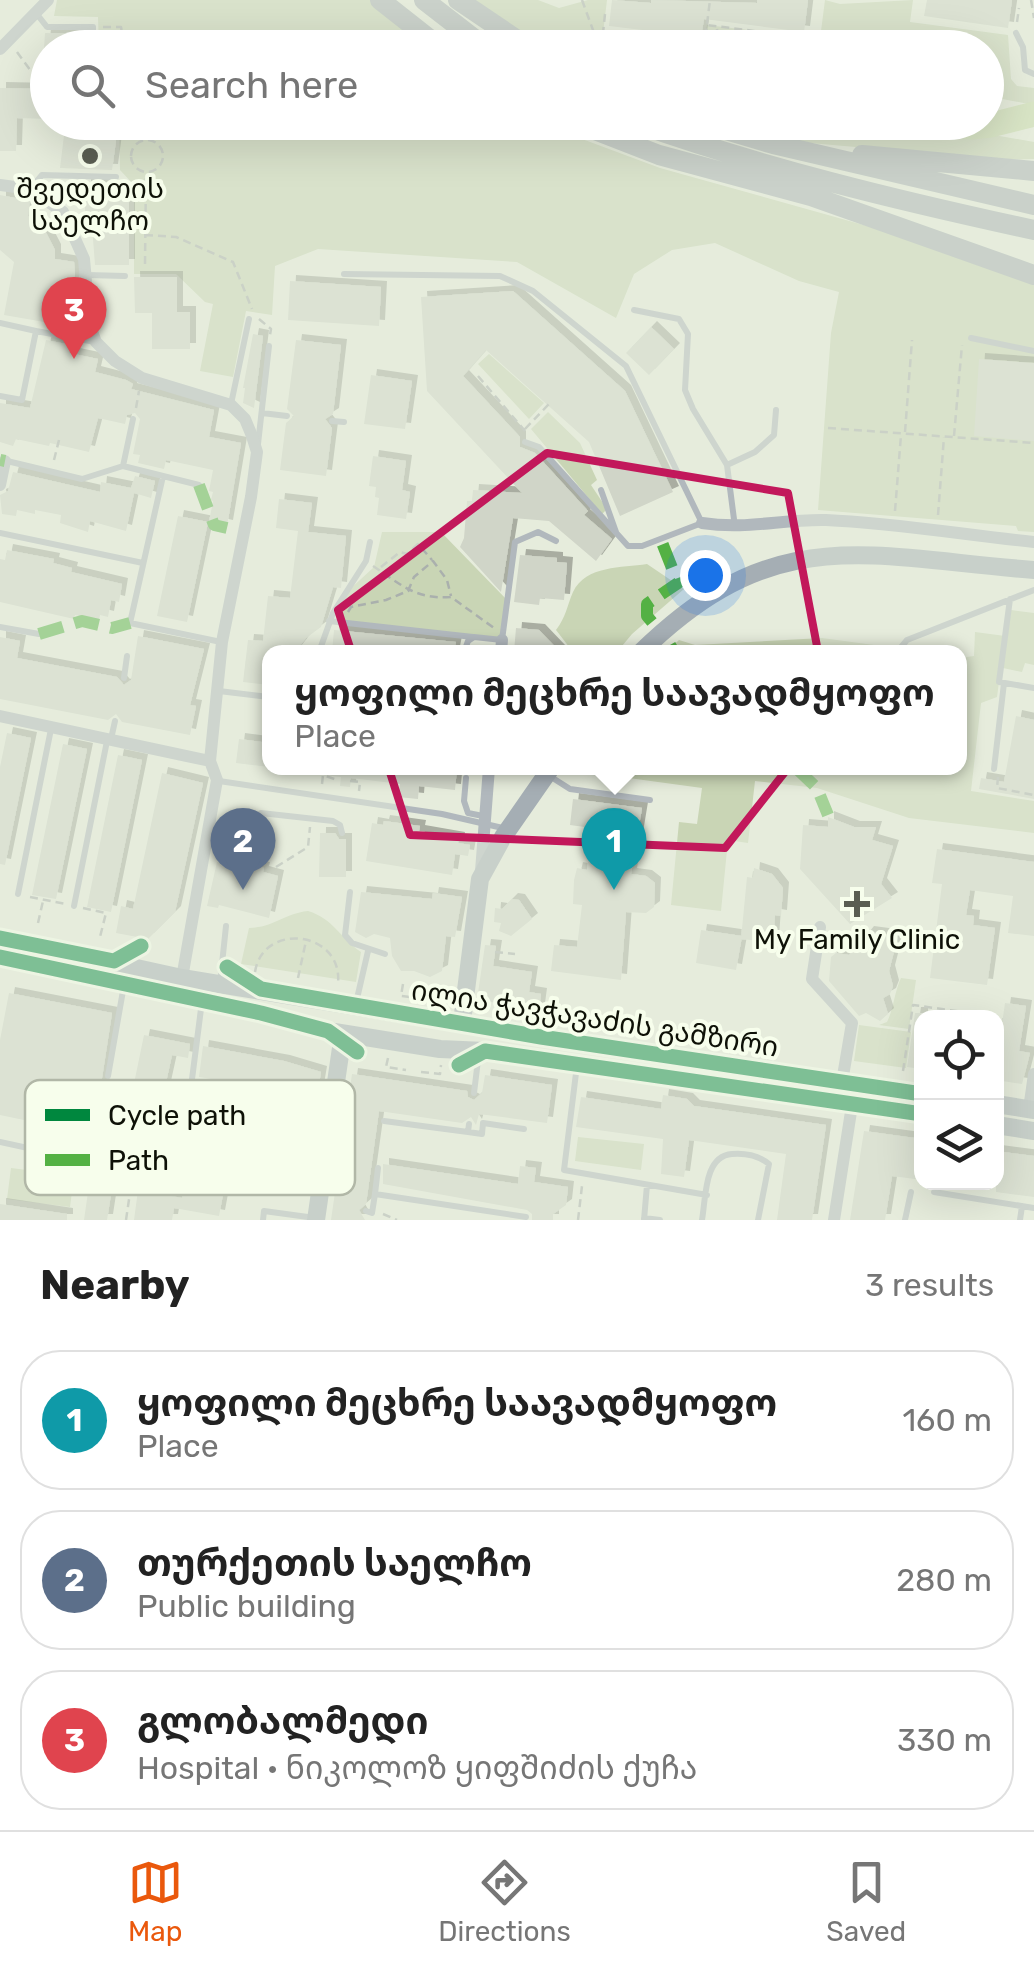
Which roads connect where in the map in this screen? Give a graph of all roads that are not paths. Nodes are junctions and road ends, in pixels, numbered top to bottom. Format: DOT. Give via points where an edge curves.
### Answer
graph roads {
  1 [pos="48,0"];
  2 [pos="380,0"];
  3 [pos="424,0"];
  4 [pos="458,0"];
  5 [pos="35,12"];
  6 [pos="92,30"];
  7 [pos="418,30"];
  8 [pos="463,30"];
  9 [pos="502,30"];
  10 [pos="1016,33"];
  11 [pos="4,44"];
  12 [pos="1034,74"];
  13 [pos="621,140"];
  14 [pos="710,140"];
  15 [pos="719,140"];
  16 [pos="745,140"];
  17 [pos="773,144"];
  18 [pos="1034,171"];
  19 [pos="116,177"];
  20 [pos="0,185"];
  21 [pos="30,189"];
  22 [pos="811,196"];
  23 [pos="1034,205"];
  24 [pos="1034,230"];
  25 [pos="344,274"];
  26 [pos="86,275"];
  27 [pos="125,276"];
  28 [pos="1034,276"];
  29 [pos="634,310"];
  30 [pos="249,319"];
  31 [pos="0,323"];
  32 [pos="36,330"];
  33 [pos="971,338"];
  34 [pos="96,342"];
  35 [pos="269,346"];
  36 [pos="1034,350"];
  37 [pos="0,396"];
  38 [pos="231,405"];
  39 [pos="776,410"];
  40 [pos="262,413"];
  41 [pos="287,416"];
  42 [pos="134,419"];
  43 [pos="332,421"];
  44 [pos="344,422"];
  45 [pos="524,442"];
  46 [pos="257,452"];
  47 [pos="6,461"];
  48 [pos="122,466"];
  49 [pos="727,466"];
  50 [pos="163,476"];
  51 [pos="0,485"];
  52 [pos="199,485"];
  53 [pos="601,490"];
  54 [pos="702,523"];
  55 [pos="736,528"];
  56 [pos="0,533"];
  57 [pos="616,533"];
  58 [pos="556,541"];
  59 [pos="370,542"];
  60 [pos="1034,542"];
  61 [pos="143,564"];
  62 [pos="1034,570"];
  63 [pos="1034,590"];
  64 [pos="1010,599"];
  65 [pos="330,621"];
  66 [pos="0,626"];
  67 [pos="39,634"];
  68 [pos="474,637"];
  69 [pos="222,642"];
  70 [pos="502,643"];
  71 [pos="321,645"];
  72 [pos="467,645"];
  73 [pos="647,645"];
  74 [pos="903,645"];
  75 [pos="127,656"];
  76 [pos="124,678"];
  77 [pos="1004,682"];
  78 [pos="1034,688"];
  79 [pos="219,691"];
  80 [pos="262,696"];
  81 [pos="0,716"];
  82 [pos="115,721"];
  83 [pos="52,727"];
  84 [pos="109,740"];
  85 [pos="210,761"];
  86 [pos="994,768"];
  87 [pos="487,775"];
  88 [pos="546,775"];
  89 [pos="554,775"];
  90 [pos="466,778"];
  91 [pos="220,781"];
  92 [pos="650,800"];
  93 [pos="480,821"];
  94 [pos="210,825"];
  95 [pos="508,829"];
  96 [pos="342,833"];
  97 [pos="480,879"];
  98 [pos="350,892"];
  99 [pos="18,894"];
  100 [pos="74,906"];
  101 [pos="226,926"];
  102 [pos="820,927"];
  103 [pos="0,938"];
  104 [pos="368,950"];
  105 [pos="385,954"];
  106 [pos="0,957"];
  107 [pos="182,978"];
  108 [pos="124,984"];
  109 [pos="220,984"];
  110 [pos="202,1000"];
  111 [pos="356,1004"];
  112 [pos="462,1022"];
  113 [pos="342,1037"];
  114 [pos="479,1050"];
  115 [pos="577,1064"];
  116 [pos="1034,1074"];
  117 [pos="108,1076"];
  118 [pos="192,1080"];
  119 [pos="336,1080"];
  120 [pos="849,1083"];
  121 [pos="474,1093"];
  122 [pos="914,1093"];
  123 [pos="852,1104"];
  124 [pos="1004,1105"];
  125 [pos="1032,1110"];
  126 [pos="914,1113"];
  127 [pos="384,1121"];
  128 [pos="1004,1126"];
  129 [pos="524,1129"];
  130 [pos="1034,1131"];
  131 [pos="0,1142"];
  132 [pos="25,1148"];
  133 [pos="378,1168"];
  134 [pos="646,1185"];
  135 [pos="910,1192"];
  136 [pos="934,1192"];
  137 [pos="374,1194"];
  138 [pos="706,1195"];
  139 [pos="1022,1206"];
  140 [pos="1034,1208"];
  141 [pos="369,1212"];
  142 [pos="321,1213"];
  143 [pos="526,1217"];
  144 [pos="644,1219"];
  145 [pos="263,1220"];
  146 [pos="660,1220"];
  147 [pos="702,1220"];
  148 [pos="758,1220"];
  149 [pos="834,1220"];
  150 [pos="905,1220"];
  151 [pos="1020,1220"];
  1 -- 5 [label="street"];
  2 -- 7 [label="main road"];
  3 -- 8 [label="main road"];
  4 -- 9 [label="main road"];
  5 -- 6 [label="lane" via="47,27"];
  5 -- 11 [label="street"];
  10 -- 12 [label="lane" via="1025,70"];
  13 -- 22 [label="main road"];
  14 -- 22 [label="main road"];
  15 -- 24 [label="main road" via="921,204"];
  16 -- 17 [label="main road"];
  17 -- 18 [label="main road"];
  17 -- 23 [label="main road"];
  19 -- 21 [label="lane" via="42,176"];
  20 -- 21 [label="street"];
  21 -- 26 [label="street" via="63,212"];
  22 -- 28 [label="main road"];
  25 -- 54 [label="lane" via="500,276 534,291 626,366"];
  26 -- 27 [label="lane"];
  26 -- 34 [label="street"];
  29 -- 49 [label="lane" via="679,318 688,334 685,390"];
  30 -- 38 [label="lane"];
  31 -- 32 [label="lane"];
  32 -- 34 [label="lane"];
  32 -- 37 [label="lane" via="22,400"];
  33 -- 36 [label="lane"];
  34 -- 38 [label="street" via="142,378"];
  35 -- 40 [label="lane"];
  38 -- 46 [label="street" via="245,419"];
  39 -- 49 [label="lane" via="774,435"];
  40 -- 41 [label="lane"];
  40 -- 46 [label="lane"];
  42 -- 48 [label="lane"];
  43 -- 44 [label="lane"];
  45 -- 57 [label="lane" via="539,446"];
  46 -- 69 [label="street"];
  47 -- 48 [label="lane" via="82,478"];
  47 -- 51 [label="street"];
  48 -- 50 [label="lane"];
  49 -- 55 [label="lane"];
  50 -- 52 [label="lane"];
  50 -- 61 [label="lane"];
  53 -- 57 [label="lane"];
  54 -- 55 [label="street"];
  54 -- 57 [label="lane" via="642,546 628,546"];
  55 -- 60 [label="street" via="827,520"];
  56 -- 61 [label="lane"];
  58 -- 70 [label="lane" via="538,532 515,542"];
  59 -- 65 [label="lane" via="366,561"];
  61 -- 69 [label="lane" via="130,624"];
  62 -- 73 [label="main road" via="869,554 788,561 713,594"];
  63 -- 64 [label="lane"];
  64 -- 74 [label="lane"];
  64 -- 77 [label="lane"];
  65 -- 68 [label="lane"];
  65 -- 71 [label="lane"];
  66 -- 67 [label="lane"];
  68 -- 70 [label="lane"];
  68 -- 72 [label="lane"];
  69 -- 79 [label="street"];
  75 -- 76 [label="lane"];
  77 -- 78 [label="lane"];
  77 -- 86 [label="lane"];
  79 -- 80 [label="lane"];
  79 -- 85 [label="street"];
  81 -- 83 [label="street"];
  82 -- 84 [label="lane"];
  83 -- 84 [label="street"];
  83 -- 99 [label="lane"];
  84 -- 85 [label="street"];
  84 -- 100 [label="lane"];
  85 -- 91 [label="street"];
  87 -- 93 [label="street"];
  88 -- 95 [label="main road"];
  89 -- 92 [label="lane" via="570,789"];
  90 -- 93 [label="lane" via="465,808"];
  91 -- 93 [label="lane"];
  91 -- 94 [label="street"];
  93 -- 95 [label="lane"];
  93 -- 97 [label="street"];
  94 -- 96 [label="lane" via="231,828 262,813 337,822"];
  94 -- 107 [label="street"];
  95 -- 97 [label="main road"];
  97 -- 112 [label="main road"];
  98 -- 104 [label="lane" via="345,935"];
  101 -- 109 [label="lane"];
  102 -- 120 [label="street" via="812,979 852,1024"];
  103 -- 107 [label="main road, ილია ჭავჭავაძის გამზირი"];
  104 -- 105 [label="lane"];
  104 -- 111 [label="lane"];
  106 -- 108 [label="main road, ილია ჭავჭავაძის გამზირი"];
  107 -- 109 [label="main road, ილია ჭავჭავაძის გამზირი"];
  108 -- 110 [label="main road, ილია ჭავჭავაძის გამზირი"];
  108 -- 117 [label="lane"];
  109 -- 111 [label="main road, ილია ჭავჭავაძის გამზირი" via="251,978"];
  110 -- 113 [label="main road, ილია ჭავჭავაძის გამზირი"];
  110 -- 118 [label="lane"];
  111 -- 112 [label="main road, ილია ჭავჭავაძის გამზირი"];
  112 -- 120 [label="main road, ილია ჭავჭავაძის გამზირი"];
  113 -- 114 [label="main road, ილია ჭავჭავაძის გამზირი"];
  113 -- 119 [label="main road"];
  114 -- 115 [label="main road, ილია ჭავჭავაძის გამზირი"];
  114 -- 121 [label="lane"];
  115 -- 123 [label="main road, ილია ჭავჭავაძის გამზირი"];
  115 -- 134 [label="lane" via="564,1170"];
  116 -- 125 [label="street"];
  120 -- 122 [label="main road, ილია ჭავჭავაძის გამზირი"];
  120 -- 123 [label="street"];
  123 -- 126 [label="main road, ილია ჭავჭავაძის გამზირი"];
  123 -- 149 [label="street"];
  124 -- 125 [label="main road"];
  127 -- 129 [label="lane" via="482,1134 483,1123"];
  128 -- 130 [label="main road"];
  131 -- 132 [label="lane"];
  133 -- 137 [label="lane"];
  134 -- 138 [label="lane"];
  134 -- 144 [label="lane"];
  135 -- 150 [label="lane"];
  136 -- 139 [label="lane"];
  137 -- 141 [label="lane"];
  137 -- 143 [label="lane"];
  138 -- 147 [label="lane"];
  138 -- 148 [label="lane" via="720,1154 767,1160"];
  139 -- 140 [label="lane"];
  139 -- 151 [label="lane"];
  142 -- 145 [label="lane" via="264,1210"];
  144 -- 146 [label="lane"];
}
